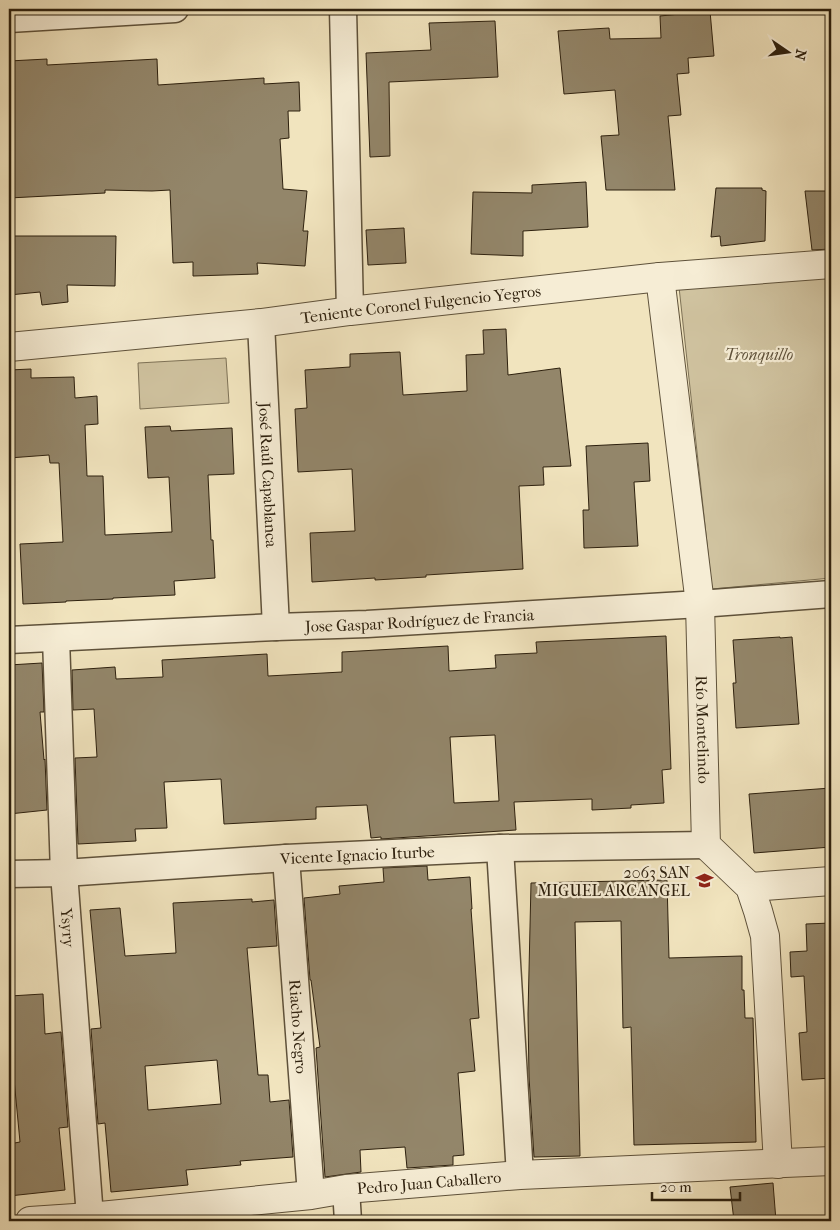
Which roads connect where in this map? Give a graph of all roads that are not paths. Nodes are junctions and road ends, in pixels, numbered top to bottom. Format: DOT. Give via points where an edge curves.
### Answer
graph roads {
  1 [pos="175,9"];
  2 [pos="342,9"];
  3 [pos="9,19"];
  4 [pos="831,264"];
  5 [pos="660,277"];
  6 [pos="350,312"];
  7 [pos="261,323"];
  8 [pos="9,347"];
  9 [pos="831,594"];
  10 [pos="700,604"];
  11 [pos="276,627"];
  12 [pos="56,638"];
  13 [pos="9,640"];
  14 [pos="706,845"];
  15 [pos="500,848"];
  16 [pos="286,858"];
  17 [pos="64,872"];
  18 [pos="9,874"];
  19 [pos="831,881"];
  20 [pos="750,887"];
  21 [pos="831,1161"];
  22 [pos="778,1164"];
  23 [pos="520,1175"];
  24 [pos="346,1189"];
  25 [pos="311,1195"];
  26 [pos="90,1217"];
  27 [pos="30,1221"];
  28 [pos="348,1221"];
  1 -- 3 [label="street"];
  2 -- 6 [label="street"];
  4 -- 5 [label="street, Teniente Coronel Fulgencio Yegros"];
  5 -- 6 [label="street, Teniente Coronel Fulgencio Yegros"];
  5 -- 10 [label="street, Río Montelindo"];
  6 -- 7 [label="street, Teniente Coronel Fulgencio Yegros"];
  7 -- 8 [label="street, Teniente Coronel Fulgencio Yegros"];
  7 -- 11 [label="street, José Raúl Capablanca"];
  9 -- 10 [label="street, Jose Gaspar Rodríguez de Francia"];
  10 -- 11 [label="street, Jose Gaspar Rodríguez de Francia"];
  10 -- 14 [label="street, Río Montelindo"];
  11 -- 12 [label="street, Jose Gaspar Rodríguez de Francia"];
  12 -- 13 [label="street, Jose Gaspar Rodríguez de Francia"];
  12 -- 17 [label="street, Ysyry"];
  14 -- 15 [label="street, Vicente Ignacio Iturbe"];
  14 -- 20 [label="street"];
  15 -- 16 [label="street, Vicente Ignacio Iturbe"];
  15 -- 23 [label="street"];
  16 -- 17 [label="street, Vicente Ignacio Iturbe"];
  16 -- 25 [label="street, Riacho Negro"];
  17 -- 18 [label="street, Vicente Ignacio Iturbe"];
  17 -- 26 [label="street, Ysyry"];
  19 -- 20 [label="street"];
  20 -- 22 [label="street" via="764,936"];
  21 -- 22 [label="street, Pedro Juan Caballero"];
  22 -- 23 [label="street, Pedro Juan Caballero"];
  23 -- 24 [label="street, Pedro Juan Caballero"];
  24 -- 25 [label="street, Pedro Juan Caballero"];
  24 -- 28 [label="street"];
  25 -- 26 [label="street, Pedro Juan Caballero"];
  26 -- 27 [label="street, Pedro Juan Caballero"];
}
